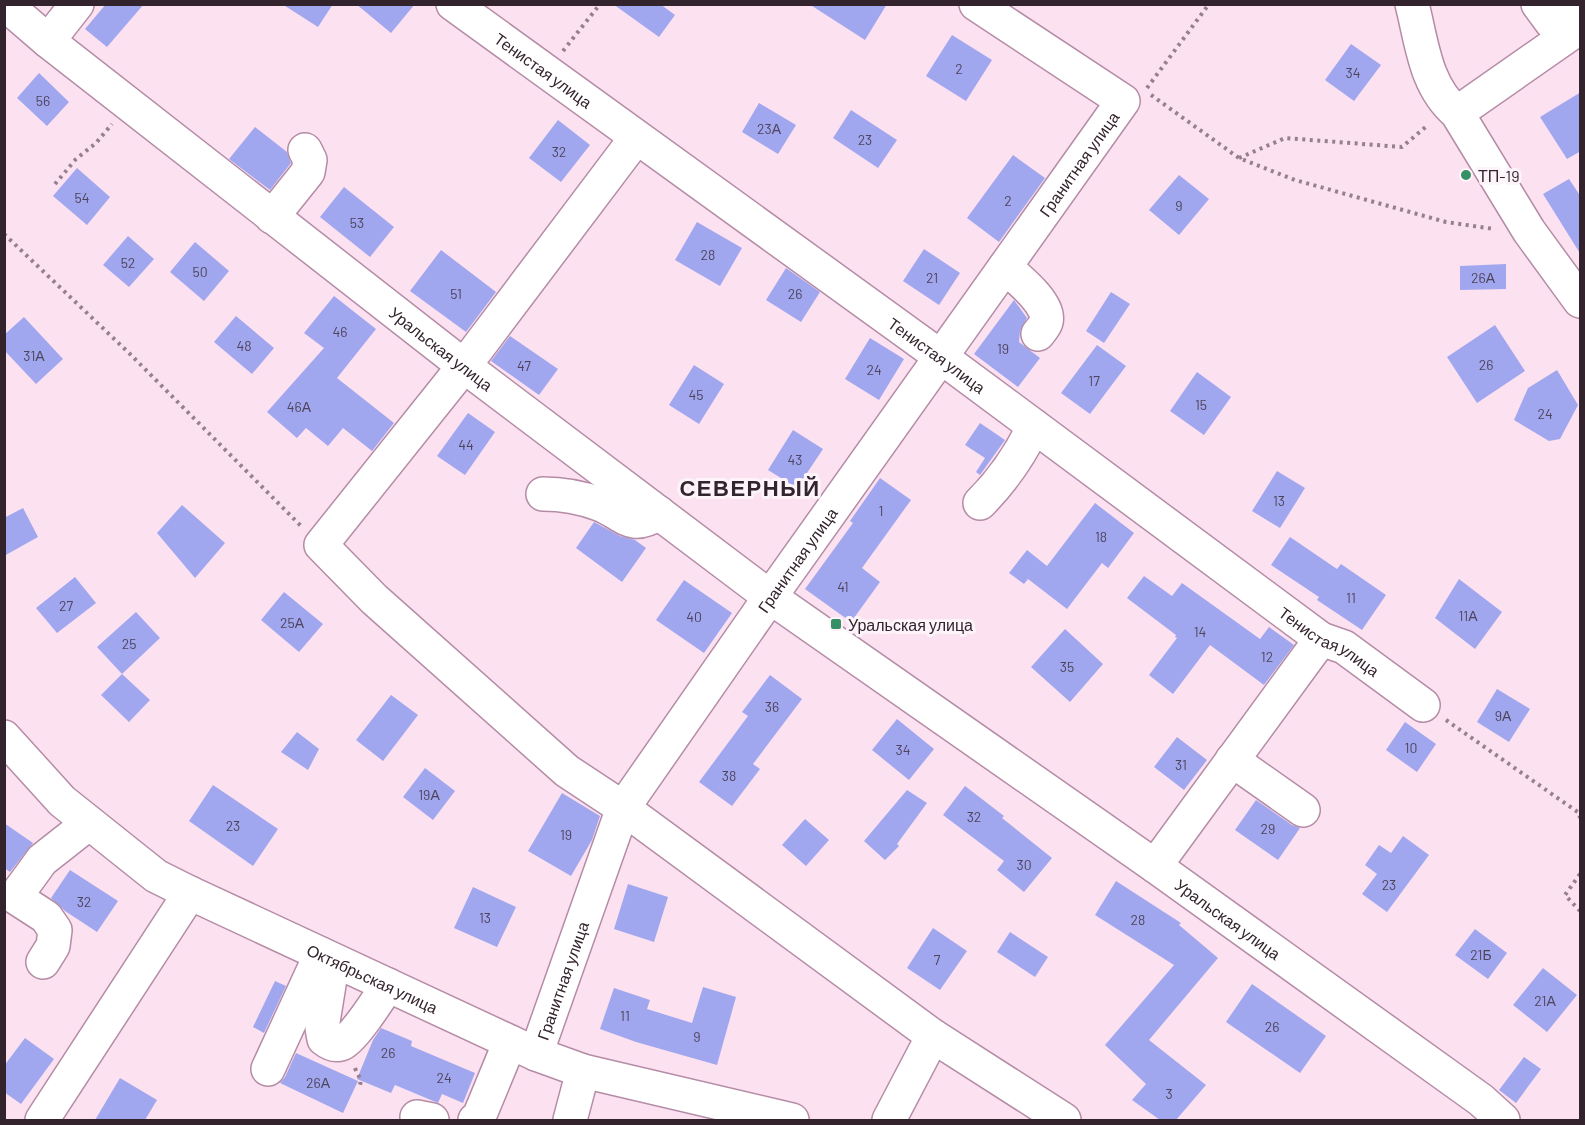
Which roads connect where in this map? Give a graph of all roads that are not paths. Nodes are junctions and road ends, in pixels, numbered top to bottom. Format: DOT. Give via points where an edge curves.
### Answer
graph roads {
  1 [pos="5,4"];
  2 [pos="77,4"];
  3 [pos="453,4"];
  4 [pos="976,4"];
  5 [pos="1538,4"];
  6 [pos="1412,7"];
  7 [pos="1581,21"];
  8 [pos="1581,27"];
  9 [pos="48,41"];
  10 [pos="1453,110"];
  11 [pos="636,138"];
  12 [pos="305,150"];
  13 [pos="272,217"];
  14 [pos="1005,267"];
  15 [pos="1581,301"];
  16 [pos="1038,333"];
  17 [pos="941,357"];
  18 [pos="464,366"];
  19 [pos="1034,426"];
  20 [pos="573,448"];
  21 [pos="980,503"];
  22 [pos="659,513"];
  23 [pos="770,597"];
  24 [pos="1322,639"];
  25 [pos="1423,705"];
  26 [pos="4,737"];
  27 [pos="1232,760"];
  28 [pos="623,808"];
  29 [pos="1303,810"];
  30 [pos="89,823"];
  31 [pos="1155,866"];
  32 [pos="10,893"];
  33 [pos="190,893"];
  34 [pos="327,957"];
  35 [pos="42,962"];
  36 [pos="388,986"];
  37 [pos="933,1036"];
  38 [pos="523,1048"];
  39 [pos="268,1068"];
  40 [pos="583,1071"];
  41 [pos="42,1120"];
  42 [pos="476,1120"];
  43 [pos="570,1120"];
  44 [pos="792,1120"];
  45 [pos="890,1120"];
  46 [pos="1064,1120"];
  47 [pos="1503,1120"];
  1 -- 9 [label="street, Уральская улица"];
  2 -- 9 [label="street"];
  3 -- 11 [label="street, Тенистая улица"];
  4 -- 14 [label="street, Гранитная улица" via="1123,101"];
  5 -- 7 [label="street" via="1551,23"];
  6 -- 10 [label="street" via="1426,68"];
  8 -- 10 [label="street"];
  9 -- 13 [label="street, Уральская улица"];
  10 -- 15 [label="street" via="1529,231"];
  11 -- 17 [label="street, Тенистая улица"];
  11 -- 18 [label="street"];
  12 -- 13 [label="street" via="310,160 308,172"];
  13 -- 18 [label="street, Уральская улица"];
  14 -- 16 [label="street" via="1042,303 1046,323"];
  14 -- 17 [label="street, Гранитная улица"];
  17 -- 19 [label="street, Тенистая улица"];
  17 -- 23 [label="street, Гранитная улица"];
  18 -- 20 [label="street, Уральская улица"];
  18 -- 28 [label="street" via="321,545 374,599 567,771"];
  19 -- 21 [label="street" via="997,486"];
  19 -- 24 [label="street, Тенистая улица"];
  20 -- 22 [label="street, Уральская улица"];
  20 -- 22 [label="street" via="543,494 564,494 600,504 630,521 645,521"];
  22 -- 23 [label="street, Уральская улица"];
  23 -- 28 [label="street, Гранитная улица"];
  23 -- 31 [label="street, Уральская улица"];
  24 -- 25 [label="street, Тенистая улица" via="1344,647"];
  24 -- 27 [label="street"];
  26 -- 30 [label="street, Октябрьская улица" via="62,801"];
  27 -- 29 [label="street"];
  27 -- 31 [label="street"];
  28 -- 37 [label="street"];
  28 -- 38 [label="street, Гранитная улица"];
  30 -- 32 [label="street" via="42,860"];
  30 -- 33 [label="street, Октябрьская улица" via="156,876"];
  31 -- 47 [label="street, Уральская улица" via="1481,1100"];
  32 -- 35 [label="street" via="46,917 55,930 53,946"];
  33 -- 34 [label="street, Октябрьская улица"];
  33 -- 41 [label="street"];
  34 -- 36 [label="street, Октябрьская улица"];
  34 -- 36 [label="street" via="322,1028 324,1039 331,1044 351,1038"];
  34 -- 39 [label="street"];
  36 -- 38 [label="street, Октябрьская улица"];
  37 -- 45 [label="street"];
  37 -- 46 [label="street"];
  38 -- 40 [label="street, Октябрьская улица"];
  38 -- 42 [label="street, Гранитная улица"];
  40 -- 43 [label="street"];
  40 -- 44 [label="street, Октябрьская улица"];
}
